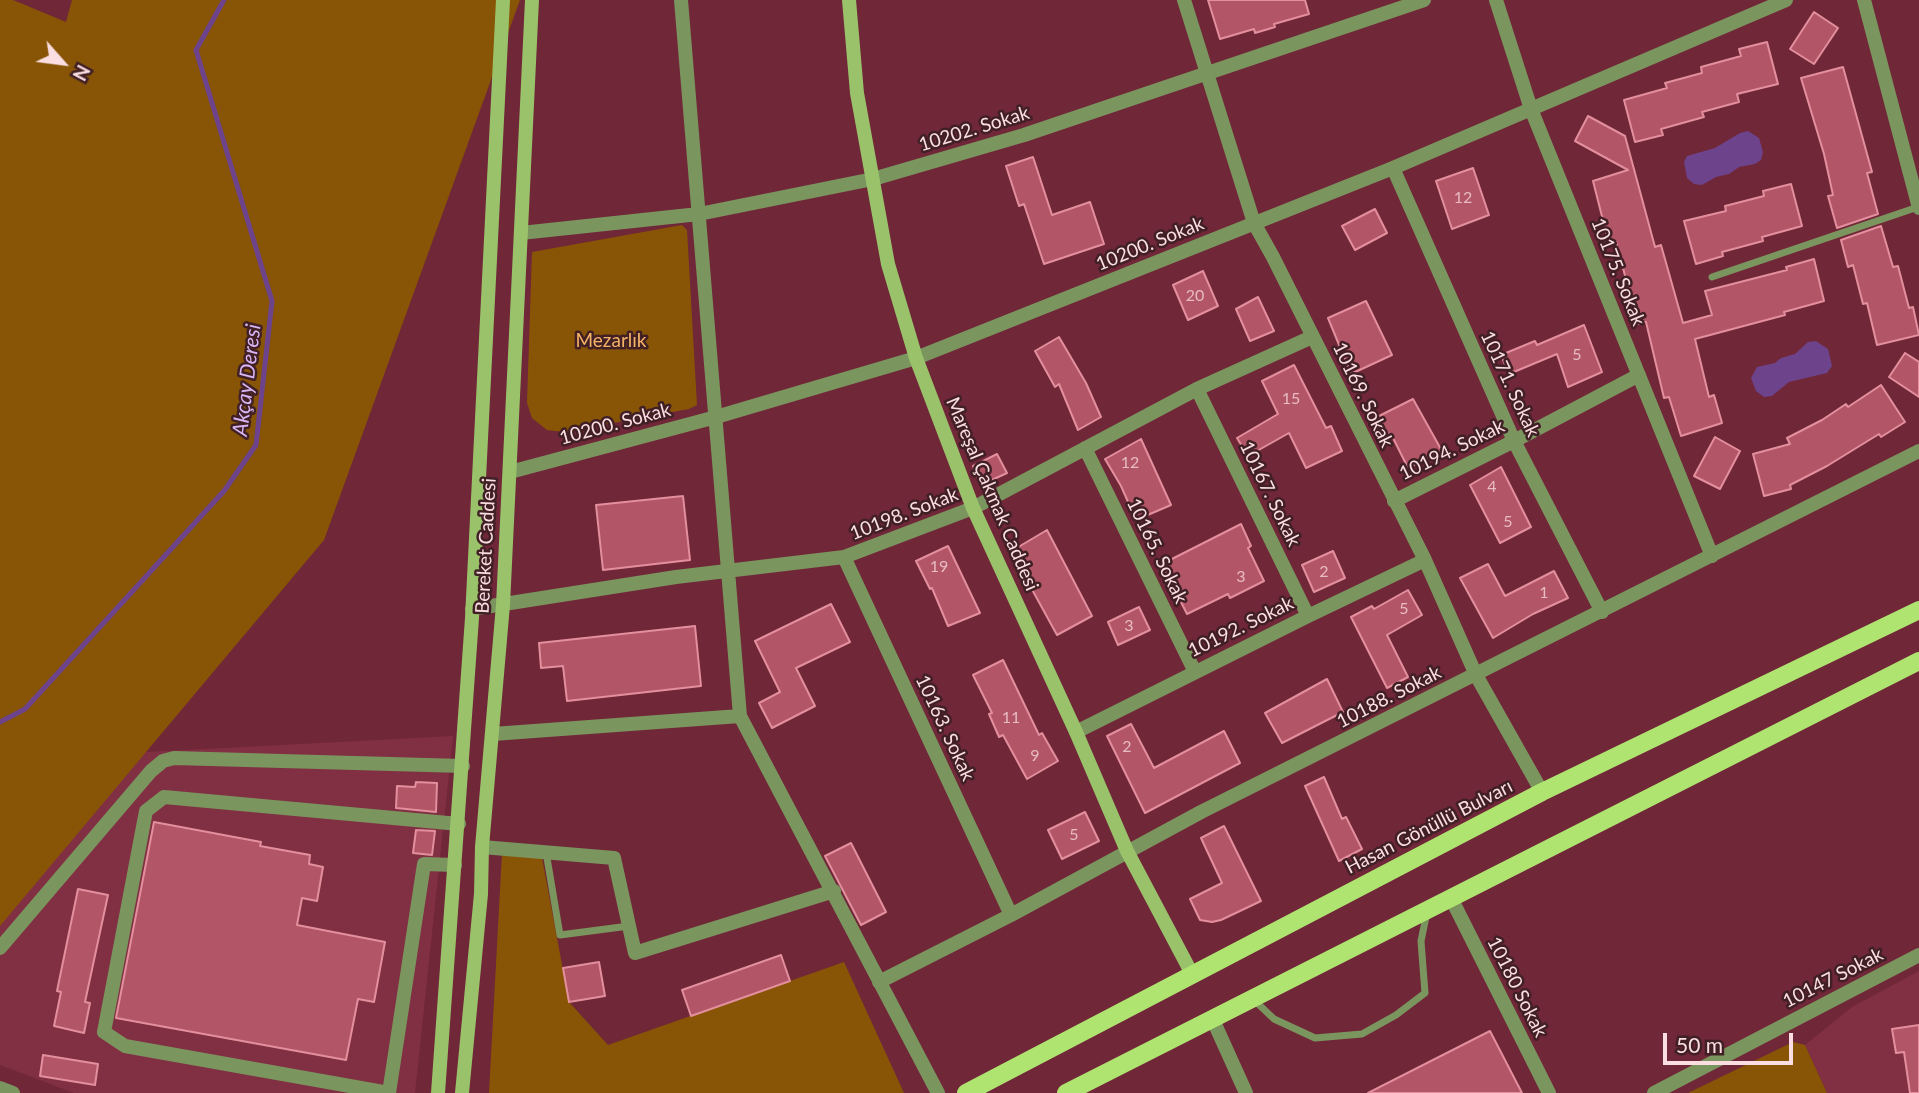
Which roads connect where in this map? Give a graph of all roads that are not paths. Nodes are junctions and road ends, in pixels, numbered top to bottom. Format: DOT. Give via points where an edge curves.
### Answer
graph roads {
  1 [pos="503,0"];
  2 [pos="532,0"];
  3 [pos="681,0"];
  4 [pos="849,0"];
  5 [pos="1184,0"];
  6 [pos="1423,0"];
  7 [pos="1496,0"];
  8 [pos="1786,0"];
  9 [pos="1864,0"];
  10 [pos="1207,72"];
  11 [pos="1531,109"];
  12 [pos="1393,168"];
  13 [pos="873,179"];
  14 [pos="1919,207"];
  15 [pos="699,214"];
  16 [pos="1254,223"];
  17 [pos="521,233"];
  18 [pos="1712,277"];
  19 [pos="1312,337"];
  20 [pos="916,358"];
  21 [pos="1639,376"];
  22 [pos="1197,389"];
  23 [pos="716,416"];
  24 [pos="1514,441"];
  25 [pos="1085,448"];
  26 [pos="1919,451"];
  27 [pos="510,472"];
  28 [pos="1394,501"];
  29 [pos="973,508"];
  30 [pos="844,556"];
  31 [pos="1712,556"];
  32 [pos="1425,560"];
  33 [pos="729,571"];
  34 [pos="503,605"];
  35 [pos="472,609"];
  36 [pos="1919,610"];
  37 [pos="1602,612"];
  38 [pos="1307,615"];
  39 [pos="1919,661"];
  40 [pos="1195,671"];
  41 [pos="1476,675"];
  42 [pos="740,716"];
  43 [pos="1076,732"];
  44 [pos="493,734"];
  45 [pos="463,766"];
  46 [pos="1542,792"];
  47 [pos="459,824"];
  48 [pos="482,847"];
  49 [pos="1127,851"];
  50 [pos="546,852"];
  51 [pos="455,865"];
  52 [pos="834,891"];
  53 [pos="1451,898"];
  54 [pos="1427,910"];
  55 [pos="1011,915"];
  56 [pos="629,926"];
  57 [pos="0,948"];
  58 [pos="1919,955"];
  59 [pos="1192,974"];
  60 [pos="879,982"];
  61 [pos="1252,999"];
  62 [pos="1213,1020"];
  63 [pos="0,1088"];
  64 [pos="13,1093"];
  65 [pos="438,1093"];
  66 [pos="462,1093"];
  67 [pos="938,1093"];
  68 [pos="966,1093"];
  69 [pos="1066,1093"];
  70 [pos="1246,1093"];
  71 [pos="1549,1093"];
  72 [pos="1654,1093"];
  1 -- 35 [label="street, Bereket Caddesi"];
  2 -- 17 [label="street, Bereket Caddesi"];
  3 -- 15 [label="street"];
  4 -- 13 [label="street, Mareşal Çakmak Caddesi" via="856,93"];
  5 -- 10 [label="street, 10169. Sokak"];
  6 -- 10 [label="street, 10202. Sokak"];
  7 -- 11 [label="street, 10175. Sokak"];
  8 -- 11 [label="street, 10200. Sokak"];
  9 -- 14 [label="street"];
  10 -- 13 [label="street, 10202. Sokak" via="1024,135"];
  10 -- 16 [label="street, 10169. Sokak"];
  11 -- 12 [label="street, 10200. Sokak"];
  11 -- 21 [label="street, 10175. Sokak"];
  12 -- 16 [label="street, 10200. Sokak"];
  12 -- 24 [label="street, 10171. Sokak"];
  13 -- 15 [label="street, 10202. Sokak"];
  13 -- 20 [label="street, Mareşal Çakmak Caddesi" via="888,264"];
  14 -- 18 [label="lane"];
  15 -- 17 [label="street, 10202. Sokak"];
  15 -- 23 [label="street"];
  16 -- 19 [label="street, 10169. Sokak"];
  16 -- 20 [label="street, 10200. Sokak"];
  17 -- 27 [label="street, Bereket Caddesi"];
  19 -- 22 [label="street, 10198. Sokak"];
  19 -- 28 [label="street, 10169. Sokak"];
  20 -- 23 [label="street, 10200. Sokak"];
  20 -- 29 [label="street, Mareşal Çakmak Caddesi"];
  21 -- 24 [label="street, 10194. Sokak"];
  21 -- 31 [label="street, 10175. Sokak"];
  22 -- 25 [label="street, 10198. Sokak"];
  22 -- 38 [label="street, 10167. Sokak"];
  23 -- 27 [label="street, 10200. Sokak"];
  23 -- 33 [label="street"];
  24 -- 28 [label="street, 10194. Sokak"];
  24 -- 37 [label="street, 10171. Sokak"];
  25 -- 29 [label="street, 10198. Sokak"];
  25 -- 40 [label="street, 10165. Sokak"];
  26 -- 31 [label="street, 10188. Sokak"];
  27 -- 34 [label="street, Bereket Caddesi"];
  28 -- 32 [label="street, 10169. Sokak"];
  29 -- 30 [label="street, 10198. Sokak"];
  29 -- 43 [label="street, Mareşal Çakmak Caddesi"];
  30 -- 33 [label="street, 10198. Sokak"];
  30 -- 55 [label="street, 10163. Sokak"];
  31 -- 37 [label="street, 10188. Sokak"];
  32 -- 38 [label="street, 10192. Sokak"];
  32 -- 41 [label="street, 10169. Sokak"];
  33 -- 34 [label="street, 10198. Sokak"];
  33 -- 42 [label="street"];
  34 -- 35 [label="street, 10198. Sokak"];
  34 -- 44 [label="street, Bereket Caddesi"];
  35 -- 45 [label="street, Bereket Caddesi"];
  36 -- 46 [label="main road, Hasan Gönüllü Bulvarı"];
  37 -- 41 [label="street, 10188. Sokak"];
  38 -- 40 [label="street, 10192. Sokak"];
  39 -- 53 [label="main road"];
  40 -- 43 [label="street, 10192. Sokak"];
  41 -- 46 [label="street, 10169. Sokak"];
  41 -- 49 [label="street, 10188. Sokak"];
  42 -- 44 [label="street"];
  42 -- 52 [label="street"];
  43 -- 49 [label="street, Mareşal Çakmak Caddesi"];
  44 -- 48 [label="street, Bereket Caddesi"];
  45 -- 47 [label="street, Bereket Caddesi"];
  45 -- 57 [label="street" via="163,761"];
  46 -- 59 [label="main road, Hasan Gönüllü Bulvarı"];
  47 -- 51 [label="street, Bereket Caddesi"];
  47 -- 51 [label="street" via="164,797 146,811 104,1032 125,1046 389,1093 424,864"];
  48 -- 50 [label="street"];
  48 -- 66 [label="street, Bereket Caddesi"];
  49 -- 55 [label="street, 10188. Sokak"];
  49 -- 59 [label="street, Mareşal Çakmak Caddesi"];
  50 -- 56 [label="street" via="614,858"];
  50 -- 56 [label="lane" via="560,935"];
  51 -- 65 [label="street, Bereket Caddesi"];
  52 -- 56 [label="street" via="635,953"];
  52 -- 60 [label="street"];
  53 -- 54 [label="main road"];
  53 -- 71 [label="street, 10180 Sokak"];
  54 -- 61 [label="main road"];
  54 -- 61 [label="lane" via="1421,941 1424,993 1362,1034 1315,1038 1274,1019"];
  55 -- 60 [label="street, 10188. Sokak"];
  58 -- 72 [label="street, 10147 Sokak"];
  59 -- 68 [label="main road, Hasan Gönüllü Bulvarı"];
  60 -- 67 [label="street"];
  61 -- 62 [label="main road"];
  62 -- 69 [label="main road"];
  62 -- 70 [label="street"];
  63 -- 64 [label="street"];
}
